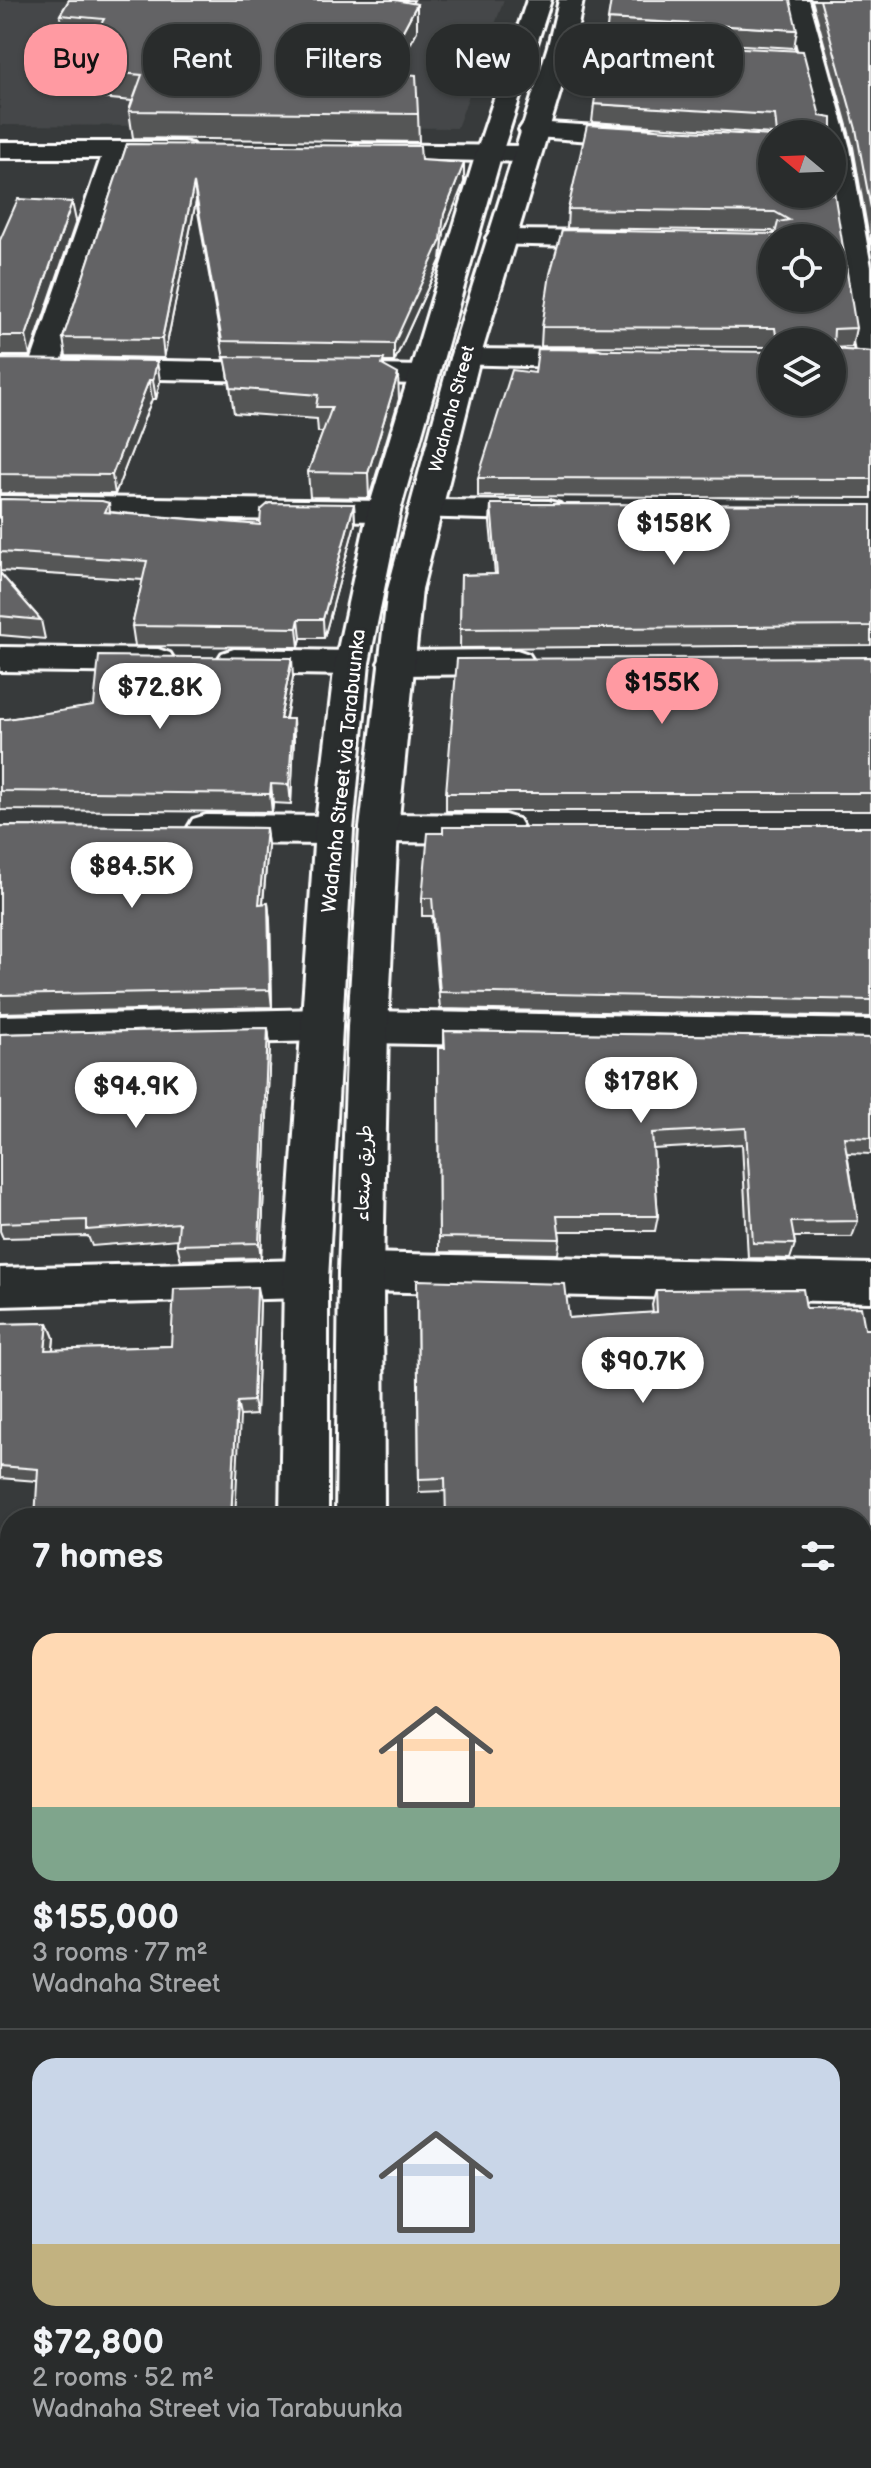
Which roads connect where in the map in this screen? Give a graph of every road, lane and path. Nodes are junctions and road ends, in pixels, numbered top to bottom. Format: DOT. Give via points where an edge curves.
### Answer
graph roads {
  1 [pos="558,0"];
  2 [pos="797,0"];
  3 [pos="560,24"];
  4 [pos="779,57"];
  5 [pos="810,59"];
  6 [pos="555,64"];
  7 [pos="826,120"];
  8 [pos="676,139"];
  9 [pos="529,142"];
  10 [pos="117,149"];
  11 [pos="0,150"];
  12 [pos="210,150"];
  13 [pos="334,151"];
  14 [pos="489,153"];
  15 [pos="500,238"];
  16 [pos="643,240"];
  17 [pos="846,261"];
  18 [pos="862,357"];
  19 [pos="465,358"];
  20 [pos="619,359"];
  21 [pos="0,367"];
  22 [pos="44,368"];
  23 [pos="423,375"];
  24 [pos="0,506"];
  25 [pos="424,510"];
  26 [pos="384,511"];
  27 [pos="584,511"];
  28 [pos="0,659"];
  29 [pos="553,662"];
  30 [pos="352,663"];
  31 [pos="395,663"];
  32 [pos="379,828"];
  33 [pos="175,829"];
  34 [pos="535,829"];
  35 [pos="334,830"];
  36 [pos="322,1025"];
  37 [pos="368,1027"];
  38 [pos="0,1032"];
  39 [pos="871,1036"];
  40 [pos="361,1272"];
  41 [pos="306,1279"];
  42 [pos="871,1283"];
  43 [pos="0,1287"];
  44 [pos="304,1508"];
  45 [pos="360,1508"];
  1 -- 3 [label="street, Wadnaha Street"];
  1 -- 14 [label="street, Wadnaha Street via Tarabuunka"];
  2 -- 5 [label="street"];
  4 -- 5 [label="street"];
  5 -- 7 [label="street"];
  6 -- 9 [label="street, Wadnaha Street"];
  8 -- 9 [label="street"];
  9 -- 14 [label="street"];
  9 -- 15 [label="street, Wadnaha Street"];
  10 -- 11 [label="street"];
  10 -- 12 [label="street"];
  10 -- 22 [label="street"];
  13 -- 14 [label="street"];
  14 -- 23 [label="street, Wadnaha Street via Tarabuunka"];
  15 -- 16 [label="street"];
  15 -- 19 [label="street, Wadnaha Street"];
  17 -- 18 [label="street"];
  19 -- 20 [label="street"];
  19 -- 25 [label="street, Wadnaha Street"];
  21 -- 22 [label="street"];
  22 -- 23 [label="street"];
  23 -- 26 [label="street, Wadnaha Street via Tarabuunka"];
  24 -- 26 [label="street"];
  25 -- 27 [label="street"];
  25 -- 31 [label="street, Wadnaha Street"];
  26 -- 30 [label="street, Wadnaha Street via Tarabuunka"];
  28 -- 30 [label="street"];
  29 -- 31 [label="street"];
  30 -- 35 [label="street, Wadnaha Street via Tarabuunka"];
  31 -- 32 [label="street, Wadnaha Street"];
  32 -- 34 [label="street"];
  32 -- 37 [label="street, طريق صنعاء"];
  33 -- 35 [label="street"];
  35 -- 36 [label="street, Wadnaha Street via Tarabuunka"];
  36 -- 38 [label="street"];
  36 -- 41 [label="street, Wadnaha Street via Tarabuunka"];
  37 -- 39 [label="street"];
  37 -- 40 [label="street, طريق صنعاء"];
  40 -- 42 [label="street"];
  40 -- 45 [label="street, طريق صنعاء"];
  41 -- 43 [label="street"];
  41 -- 44 [label="street, Wadnaha Street via Tarabuunka"];
}
